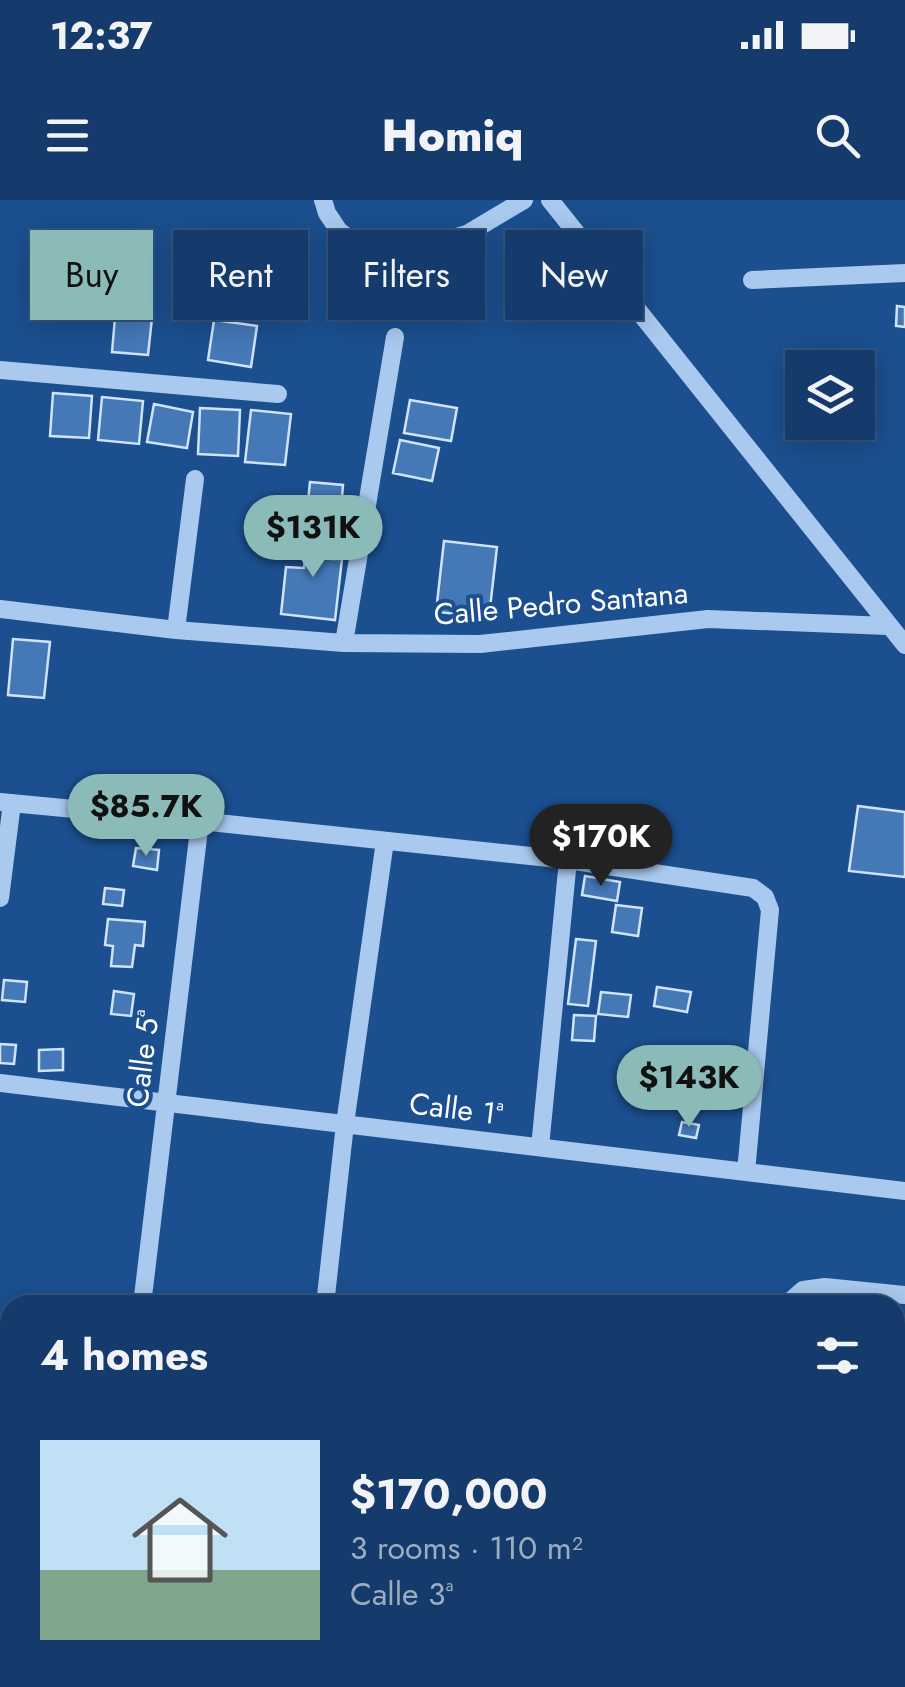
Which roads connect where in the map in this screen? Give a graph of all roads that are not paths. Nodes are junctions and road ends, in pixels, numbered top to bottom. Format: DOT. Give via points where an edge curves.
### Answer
graph roads {
  1 [pos="322,200"];
  2 [pos="524,200"];
  3 [pos="550,200"];
  4 [pos="905,272"];
  5 [pos="752,280"];
  6 [pos="396,338"];
  7 [pos="0,370"];
  8 [pos="278,394"];
  9 [pos="195,478"];
  10 [pos="0,609"];
  11 [pos="888,626"];
  12 [pos="176,630"];
  13 [pos="344,643"];
  14 [pos="905,646"];
  15 [pos="6,803"];
  16 [pos="200,821"];
  17 [pos="385,841"];
  18 [pos="568,860"];
  19 [pos="0,898"];
  20 [pos="0,1083"];
  21 [pos="165,1103"];
  22 [pos="345,1124"];
  23 [pos="540,1147"];
  24 [pos="746,1172"];
  25 [pos="905,1191"];
  26 [pos="143,1295"];
  27 [pos="326,1295"];
  28 [pos="797,1295"];
  29 [pos="905,1295"];
  1 -- 2 [label="street" via="339,231 355,243 433,244 467,234"];
  3 -- 11 [label="street"];
  4 -- 5 [label="street"];
  6 -- 13 [label="street"];
  7 -- 8 [label="street"];
  9 -- 12 [label="street"];
  10 -- 12 [label="street, Calle Pedro Santana"];
  11 -- 13 [label="street, Calle Pedro Santana" via="708,619 480,644"];
  11 -- 14 [label="street"];
  12 -- 13 [label="street, Calle Pedro Santana"];
  15 -- 16 [label="street"];
  15 -- 19 [label="street"];
  16 -- 17 [label="street"];
  16 -- 21 [label="street, Calle 5ª"];
  17 -- 18 [label="street"];
  17 -- 22 [label="street"];
  18 -- 23 [label="street"];
  18 -- 24 [label="street" via="752,888 765,897 770,910"];
  20 -- 21 [label="street, Calle 1ª"];
  21 -- 22 [label="street, Calle 1ª"];
  21 -- 26 [label="street, Calle 5ª"];
  22 -- 23 [label="street, Calle 1ª"];
  22 -- 27 [label="street"];
  23 -- 24 [label="street, Calle 1ª"];
  24 -- 25 [label="street, Calle 1ª"];
  28 -- 29 [label="street" via="825,1288"];
}
